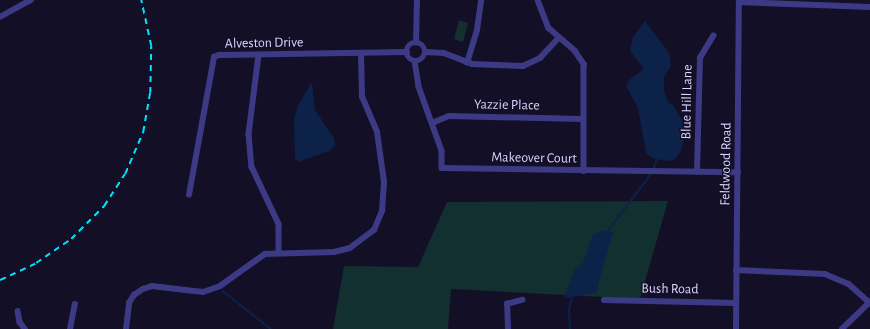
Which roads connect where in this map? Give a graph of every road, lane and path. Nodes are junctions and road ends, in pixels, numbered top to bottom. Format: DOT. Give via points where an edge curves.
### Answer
graph roads {
  1 [pos="31,0"];
  2 [pos="417,0"];
  3 [pos="481,0"];
  4 [pos="538,0"];
  5 [pos="739,1"];
  6 [pos="870,7"];
  7 [pos="0,17"];
  8 [pos="713,36"];
  9 [pos="558,39"];
  10 [pos="416,43"];
  11 [pos="407,52"];
  12 [pos="425,52"];
  13 [pos="361,54"];
  14 [pos="259,56"];
  15 [pos="415,61"];
  16 [pos="468,63"];
  17 [pos="583,119"];
  18 [pos="432,123"];
  19 [pos="584,171"];
  20 [pos="697,172"];
  21 [pos="738,172"];
  22 [pos="189,195"];
  23 [pos="280,252"];
  24 [pos="736,270"];
  25 [pos="522,300"];
  26 [pos="604,300"];
  27 [pos="870,302"];
  28 [pos="736,303"];
  29 [pos="75,304"];
  30 [pos="18,311"];
  31 [pos="25,329"];
  32 [pos="70,329"];
  33 [pos="126,329"];
  34 [pos="508,329"];
  35 [pos="736,329"];
  36 [pos="842,329"];
  1 -- 7 [label="street"];
  2 -- 10 [label="street"];
  3 -- 16 [label="street" via="477,30"];
  4 -- 9 [label="street" via="549,28"];
  5 -- 6 [label="street"];
  5 -- 21 [label="street, Feldwood Road"];
  8 -- 20 [label="street, Blue Hill Lane" via="700,58"];
  9 -- 16 [label="street" via="533,63 523,66"];
  9 -- 17 [label="street" via="575,51 584,64"];
  10 -- 11 [label="street" via="410,45"];
  10 -- 12 [label="street" via="423,46"];
  11 -- 13 [label="street, Alveston Drive"];
  11 -- 15 [label="street" via="409,58"];
  12 -- 15 [label="street" via="421,59"];
  12 -- 16 [label="street" via="444,53"];
  13 -- 14 [label="street, Alveston Drive"];
  13 -- 23 [label="street" via="362,97 377,132 384,182 382,211 374,230 350,248 334,252"];
  14 -- 22 [label="street, Alveston Drive" via="219,55 212,60"];
  14 -- 23 [label="street" via="249,134 252,167 279,224"];
  15 -- 18 [label="street, Makeover Court" via="419,87"];
  17 -- 18 [label="street, Yazzie Place" via="449,116"];
  17 -- 19 [label="street"];
  18 -- 19 [label="street, Makeover Court" via="442,151 442,168"];
  19 -- 20 [label="street, Makeover Court"];
  20 -- 21 [label="street, Makeover Court"];
  21 -- 24 [label="street, Feldwood Road"];
  23 -- 33 [label="street" via="257,258 220,286 203,292 152,286 143,289 134,295 129,303"];
  24 -- 27 [label="street" via="825,274 849,284"];
  24 -- 28 [label="street, Feldwood Road"];
  25 -- 34 [label="street" via="507,304"];
  26 -- 28 [label="street, Bush Road"];
  27 -- 36 [label="street"];
  28 -- 35 [label="street, Feldwood Road"];
  29 -- 32 [label="street"];
  30 -- 31 [label="street" via="20,322"];
}
